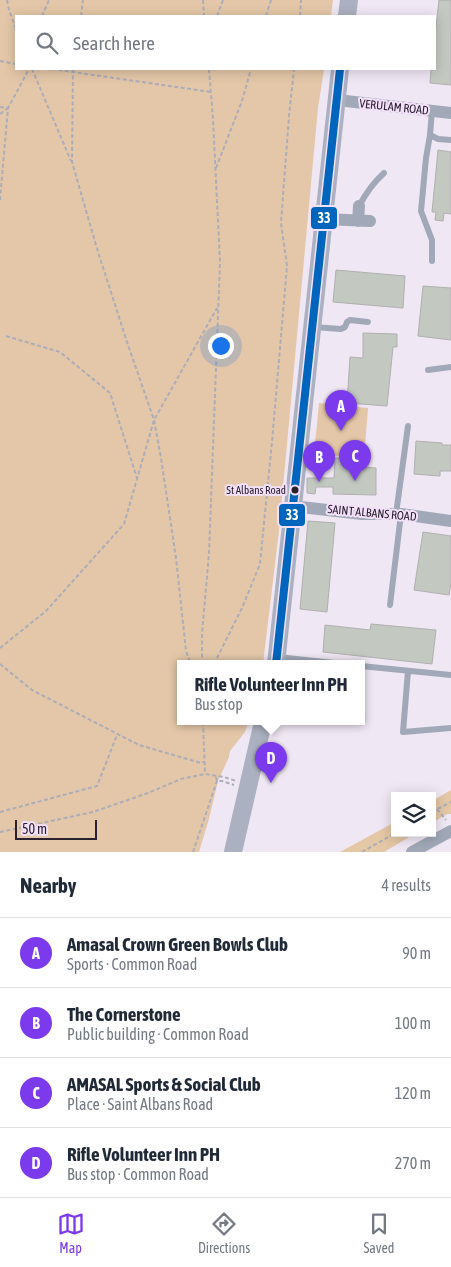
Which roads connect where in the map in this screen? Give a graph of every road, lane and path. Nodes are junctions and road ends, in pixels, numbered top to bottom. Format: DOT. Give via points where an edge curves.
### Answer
graph roads {
  1 [pos="7,0"];
  2 [pos="49,0"];
  3 [pos="83,0"];
  4 [pos="203,0"];
  5 [pos="223,0"];
  6 [pos="271,0"];
  7 [pos="300,0"];
  8 [pos="348,0"];
  9 [pos="42,15"];
  10 [pos="81,15"];
  11 [pos="204,15"];
  12 [pos="218,15"];
  13 [pos="266,15"];
  14 [pos="300,15"];
  15 [pos="347,15"];
  16 [pos="15,26"];
  17 [pos="0,61"];
  18 [pos="15,64"];
  19 [pos="29,70"];
  20 [pos="30,70"];
  21 [pos="73,70"];
  22 [pos="208,70"];
  23 [pos="251,70"];
  24 [pos="294,70"];
  25 [pos="340,70"];
  26 [pos="210,92"];
  27 [pos="337,100"];
  28 [pos="0,107"];
  29 [pos="8,108"];
  30 [pos="432,111"];
  31 [pos="451,113"];
  32 [pos="0,114"];
  33 [pos="430,135"];
  34 [pos="451,140"];
  35 [pos="72,162"];
  36 [pos="215,169"];
  37 [pos="384,173"];
  38 [pos="0,200"];
  39 [pos="359,206"];
  40 [pos="324,218"];
  41 [pos="432,261"];
  42 [pos="218,306"];
  43 [pos="368,322"];
  44 [pos="312,327"];
  45 [pos="6,336"];
  46 [pos="451,367"];
  47 [pos="428,370"];
  48 [pos="154,420"];
  49 [pos="408,426"];
  50 [pos="137,479"];
  51 [pos="292,506"];
  52 [pos="398,514"];
  53 [pos="451,521"];
  54 [pos="390,605"];
  55 [pos="0,648"];
  56 [pos="189,660"];
  57 [pos="202,660"];
  58 [pos="216,660"];
  59 [pos="276,660"];
  60 [pos="0,664"];
  61 [pos="365,666"];
  62 [pos="408,671"];
  63 [pos="451,675"];
  64 [pos="203,725"];
  65 [pos="261,725"];
  66 [pos="451,728"];
  67 [pos="117,734"];
  68 [pos="203,762"];
  69 [pos="205,774"];
  70 [pos="216,776"];
  71 [pos="217,781"];
  72 [pos="248,786"];
  73 [pos="451,802"];
  74 [pos="437,809"];
  75 [pos="0,812"];
  76 [pos="0,832"];
  77 [pos="450,832"];
  78 [pos="391,835"];
  79 [pos="193,852"];
  80 [pos="233,852"];
  81 [pos="362,852"];
  82 [pos="412,852"];
  1 -- 16 [label="path"];
  2 -- 9 [label="path"];
  3 -- 10 [label="path"];
  4 -- 11 [label="path"];
  5 -- 12 [label="path"];
  6 -- 13 [label="path"];
  7 -- 14 [label="path"];
  8 -- 15 [label="street"];
  17 -- 18 [label="path"];
  19 -- 29 [label="path"];
  20 -- 35 [label="path"];
  21 -- 26 [label="path"];
  21 -- 35 [label="path"];
  22 -- 26 [label="path"];
  23 -- 36 [label="path"];
  24 -- 58 [label="path" via="281,223 286,266 260,564"];
  25 -- 27 [label="street"];
  26 -- 36 [label="path"];
  27 -- 30 [label="street, VERULAM ROAD"];
  27 -- 40 [label="street"];
  28 -- 29 [label="path"];
  29 -- 32 [label="path"];
  29 -- 38 [label="path"];
  30 -- 31 [label="street, VERULAM ROAD"];
  30 -- 33 [label="lane"];
  33 -- 34 [label="lane"];
  33 -- 41 [label="lane" via="421,211 432,240"];
  35 -- 48 [label="path" via="101,262"];
  36 -- 42 [label="path" via="220,262"];
  37 -- 39 [label="lane" via="375,180"];
  39 -- 40 [label="street" via="364,221"];
  40 -- 44 [label="street"];
  42 -- 48 [label="path"];
  42 -- 57 [label="path"];
  43 -- 44 [label="lane" via="350,320 341,329"];
  44 -- 51 [label="street"];
  45 -- 50 [label="path" via="60,352 110,393"];
  46 -- 47 [label="lane"];
  48 -- 50 [label="path"];
  48 -- 56 [label="path"];
  49 -- 52 [label="lane"];
  50 -- 55 [label="path" via="124,524 46,612"];
  51 -- 52 [label="street, SAINT ALBANS ROAD" via="362,518"];
  51 -- 59 [label="street"];
  52 -- 53 [label="street, SAINT ALBANS ROAD"];
  52 -- 54 [label="lane"];
  60 -- 67 [label="path" via="32,690"];
  61 -- 62 [label="lane"];
  62 -- 63 [label="lane"];
  62 -- 66 [label="lane" via="403,732"];
  64 -- 68 [label="path"];
  65 -- 72 [label="street"];
  67 -- 68 [label="path" via="139,745"];
  67 -- 75 [label="path" via="97,786"];
  68 -- 69 [label="path"];
  69 -- 70 [label="path"];
  69 -- 76 [label="path" via="181,779 93,812"];
  70 -- 71 [label="path"];
  70 -- 72 [label="path"];
  71 -- 72 [label="path"];
  71 -- 79 [label="path"];
  72 -- 80 [label="street"];
  73 -- 74 [label="path"];
  74 -- 77 [label="path" via="445,818"];
  77 -- 82 [label="street"];
  78 -- 81 [label="path"];
}
